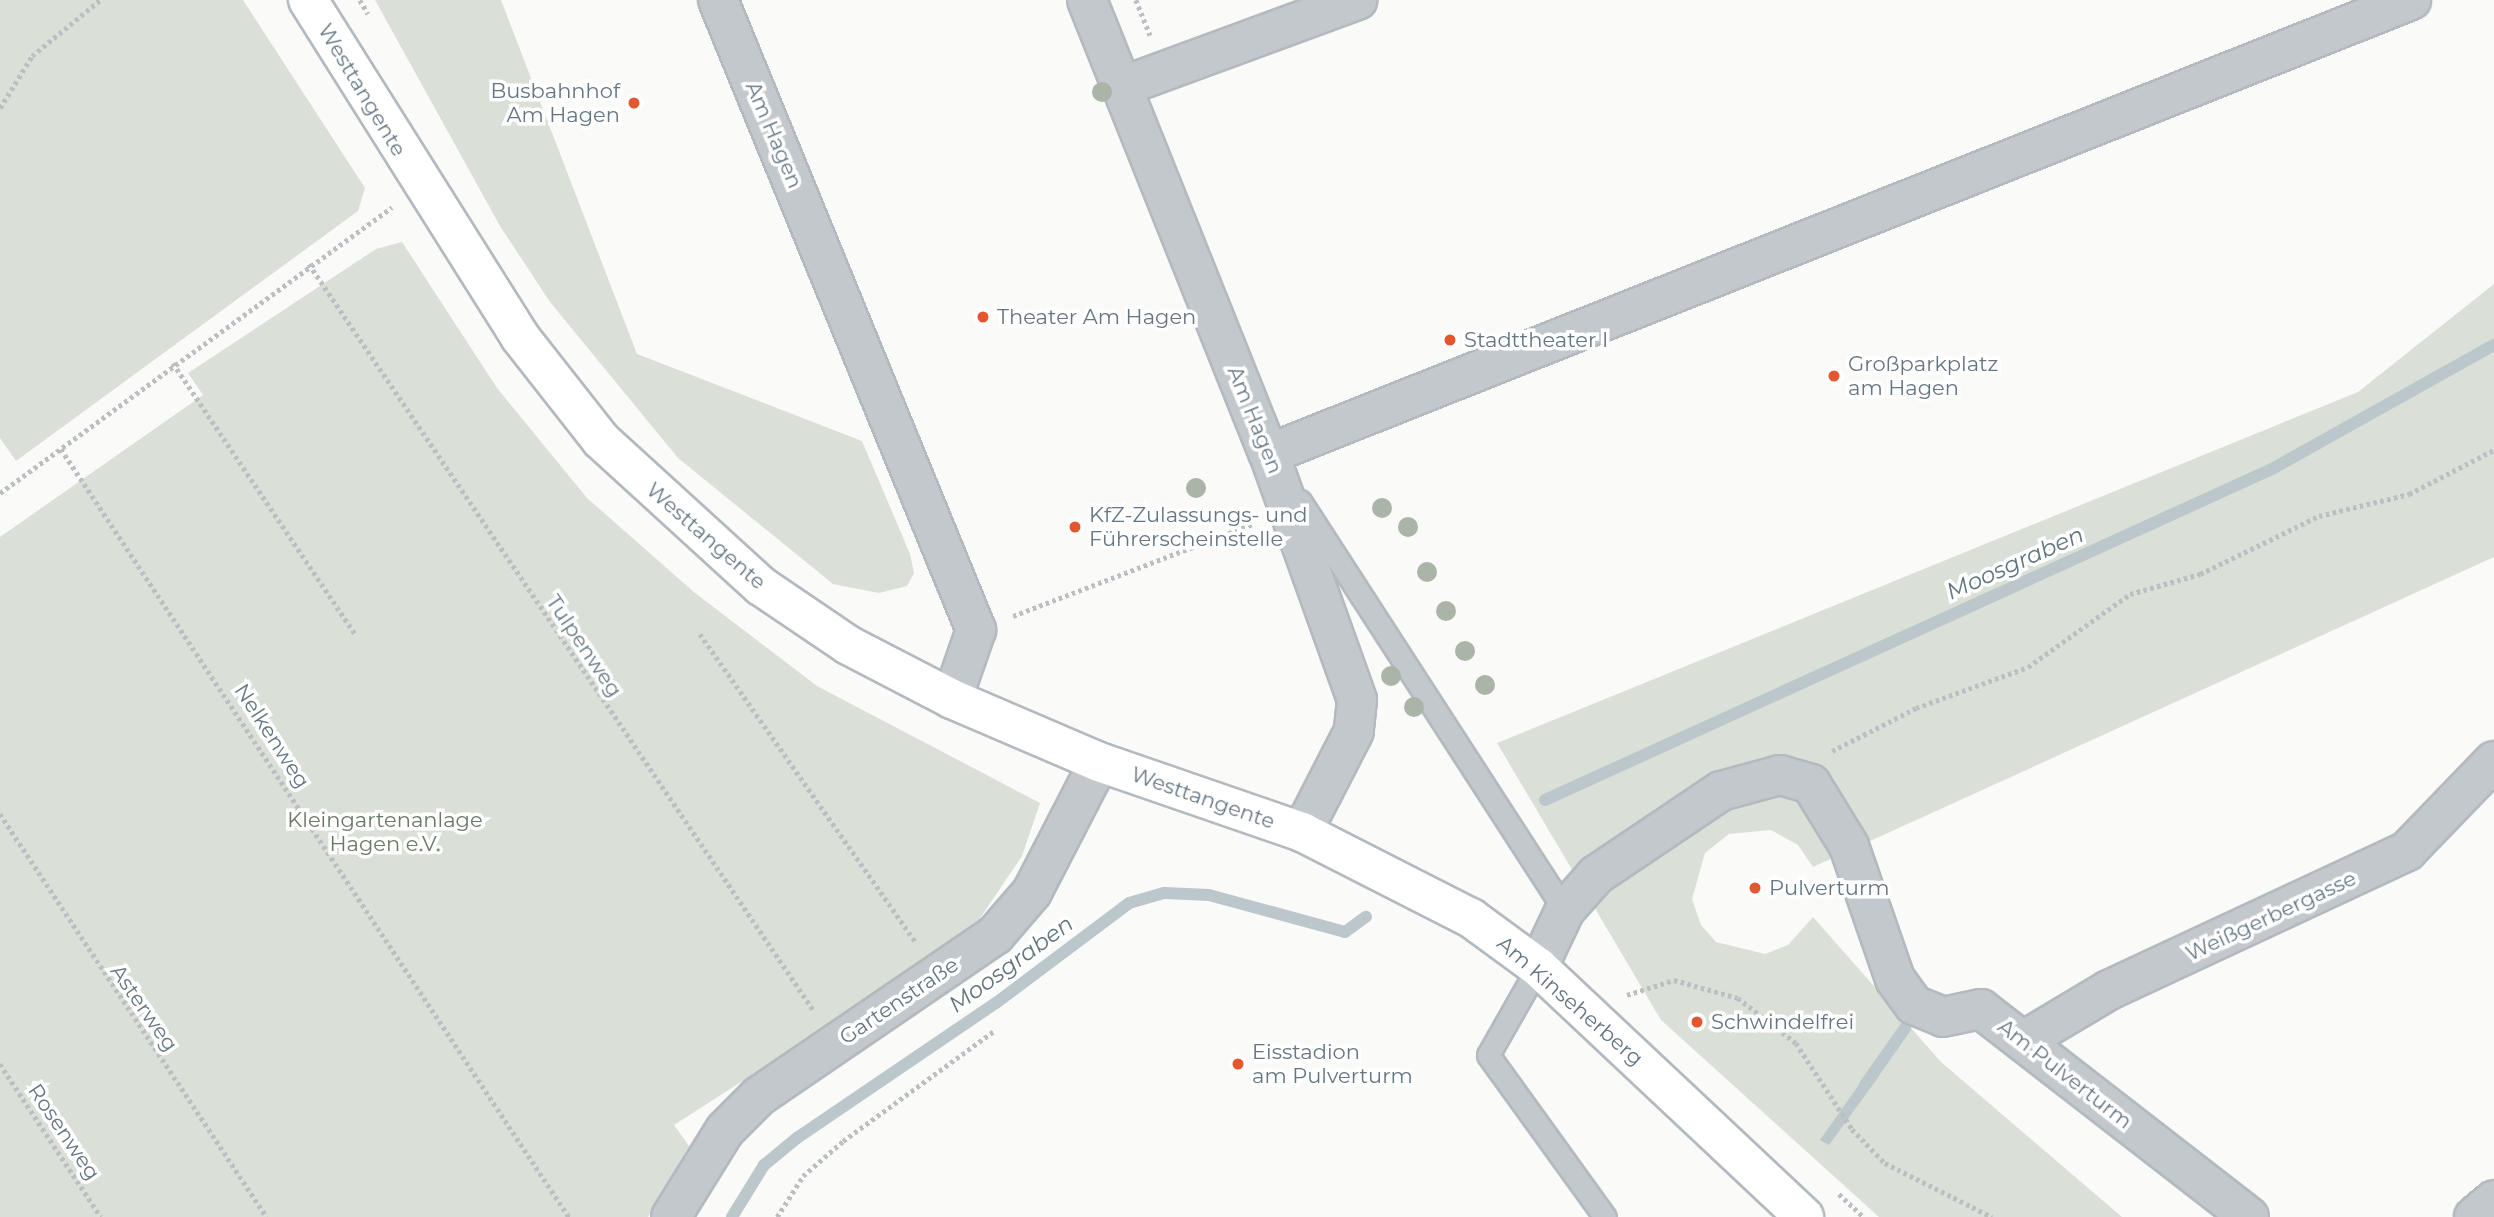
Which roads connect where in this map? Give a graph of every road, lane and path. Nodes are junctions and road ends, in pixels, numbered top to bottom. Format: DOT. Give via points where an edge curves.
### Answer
graph roads {
  1 [pos="100,0"];
  2 [pos="308,0"];
  3 [pos="360,0"];
  4 [pos="718,0"];
  5 [pos="1087,0"];
  6 [pos="1358,0"];
  7 [pos="2411,0"];
  8 [pos="374,24"];
  9 [pos="1121,88"];
  10 [pos="0,108"];
  11 [pos="422,188"];
  12 [pos="309,264"];
  13 [pos="173,363"];
  14 [pos="61,449"];
  15 [pos="2494,450"];
  16 [pos="1269,454"];
  17 [pos="0,493"];
  18 [pos="1290,509"];
  19 [pos="976,630"];
  20 [pos="355,634"];
  21 [pos="700,634"];
  22 [pos="952,699"];
  23 [pos="2494,761"];
  24 [pos="1099,762"];
  25 [pos="1818,792"];
  26 [pos="0,814"];
  27 [pos="1303,832"];
  28 [pos="1565,910"];
  29 [pos="1538,968"];
  30 [pos="938,974"];
  31 [pos="1618,997"];
  32 [pos="995,1030"];
  33 [pos="2025,1040"];
  34 [pos="838,1043"];
  35 [pos="0,1064"];
  36 [pos="2494,1200"];
  37 [pos="101,1217"];
  38 [pos="267,1217"];
  39 [pos="569,1217"];
  40 [pos="671,1217"];
  41 [pos="777,1217"];
  42 [pos="1605,1217"];
  43 [pos="1804,1217"];
  44 [pos="1992,1217"];
  45 [pos="2249,1217"];
  46 [pos="2474,1217"];
  1 -- 10 [label="path" via="32,56"];
  2 -- 11 [label="main road, Westtangente"];
  3 -- 8 [label="path"];
  4 -- 19 [label="street, Am Hagen"];
  5 -- 9 [label="street, Am Hagen"];
  6 -- 9 [label="street"];
  7 -- 16 [label="street"];
  9 -- 16 [label="street, Am Hagen"];
  11 -- 12 [label="path"];
  11 -- 22 [label="main road, Westtangente" via="520,337 601,440 685,521 761,586 848,645"];
  12 -- 13 [label="path"];
  12 -- 34 [label="path, Tulpenweg"];
  13 -- 14 [label="path"];
  13 -- 20 [label="path"];
  14 -- 17 [label="path"];
  14 -- 39 [label="path, Nelkenweg"];
  15 -- 25 [label="path" via="2409,495 2319,516 2200,574 2130,594 2028,667 1916,708 1832,750"];
  16 -- 18 [label="street, Am Hagen"];
  16 -- 28 [label="lane"];
  18 -- 19 [label="path"];
  18 -- 27 [label="street, Am Hagen" via="1357,700 1354,731"];
  19 -- 22 [label="street"];
  21 -- 30 [label="path"];
  22 -- 24 [label="main road, Westtangente"];
  23 -- 33 [label="street, Weißgerbergasse" via="2407,850 2109,990"];
  24 -- 27 [label="main road, Westtangente"];
  24 -- 30 [label="street, Gartenstraße" via="1032,892 995,935"];
  25 -- 28 [label="street" via="1780,775 1721,792 1595,875"];
  25 -- 33 [label="street, Am Pulverturm" via="1867,889 1895,979 1914,1005 1943,1017 1980,1009"];
  26 -- 38 [label="path, Asterweg" via="111,991 203,1118"];
  27 -- 29 [label="main road, Am Kinseherberg" via="1430,894"];
  28 -- 29 [label="street"];
  29 -- 42 [label="lane" via="1488,1055"];
  29 -- 43 [label="main road, Am Kinseherberg"];
  30 -- 34 [label="street, Gartenstraße"];
  31 -- 44 [label="path" via="1674,980 1738,998 1796,1043 1852,1129 1885,1163"];
  32 -- 41 [label="path" via="843,1141 803,1176"];
  33 -- 45 [label="street, Am Pulverturm"];
  34 -- 40 [label="street, Gartenstraße" via="759,1096 725,1130"];
  35 -- 37 [label="path, Rosenweg"];
  36 -- 46 [label="street"];
}
